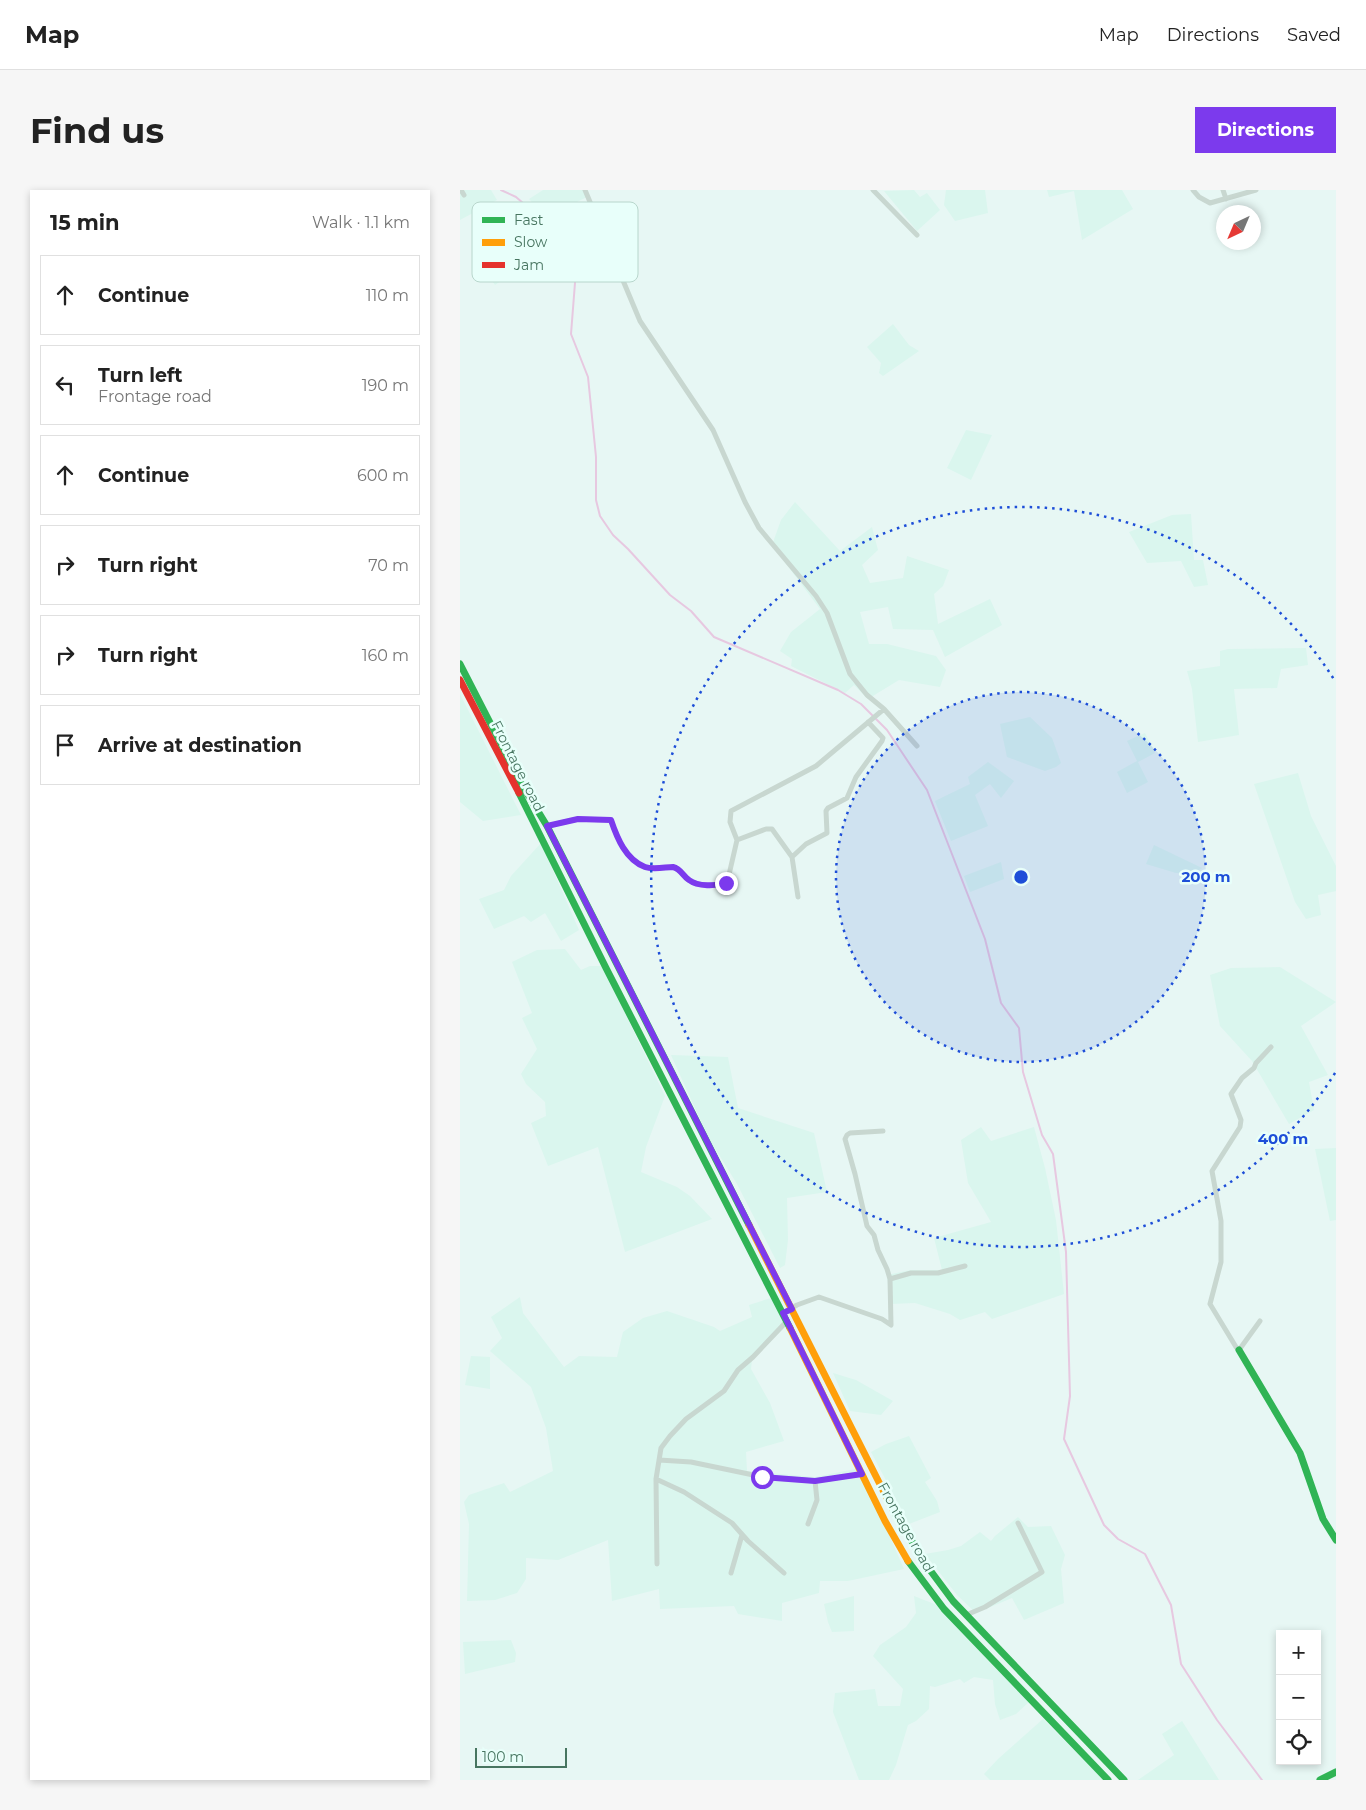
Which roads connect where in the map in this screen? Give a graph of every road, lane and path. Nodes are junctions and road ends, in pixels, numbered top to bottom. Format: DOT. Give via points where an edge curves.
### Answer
graph roads {
  1 [pos="585,190"];
  2 [pos="873,190"];
  3 [pos="1193,190"];
  4 [pos="1223,190"];
  5 [pos="1256,190"];
  6 [pos="1226,199"];
  7 [pos="590,202"];
  8 [pos="917,234"];
  9 [pos="624,282"];
  10 [pos="460,664"];
  11 [pos="460,680"];
  12 [pos="882,711"];
  13 [pos="869,721"];
  14 [pos="917,746"];
  15 [pos="547,826"];
  16 [pos="737,840"];
  17 [pos="792,857"];
  18 [pos="798,897"];
  19 [pos="1271,1047"];
  20 [pos="882,1131"];
  21 [pos="965,1266"];
  22 [pos="890,1279"];
  23 [pos="792,1309"];
  24 [pos="783,1313"];
  25 [pos="787,1321"];
  26 [pos="1260,1321"];
  27 [pos="1240,1350"];
  28 [pos="659,1460"];
  29 [pos="862,1474"];
  30 [pos="656,1479"];
  31 [pos="815,1481"];
  32 [pos="1018,1523"];
  33 [pos="808,1524"];
  34 [pos="742,1535"];
  35 [pos="1336,1540"];
  36 [pos="657,1564"];
  37 [pos="731,1573"];
  38 [pos="784,1573"];
  39 [pos="953,1601"];
  40 [pos="944,1609"];
  41 [pos="966,1615"];
  42 [pos="1336,1772"];
  43 [pos="1108,1780"];
  44 [pos="1124,1780"];
  45 [pos="1320,1780"];
  1 -- 7 [label="street"];
  2 -- 8 [label="street"];
  3 -- 6 [label="street" via="1210,203"];
  4 -- 6 [label="street"];
  5 -- 6 [label="street"];
  9 -- 12 [label="street" via="640,321 713,430 759,528 816,596 827,613 850,674"];
  10 -- 15 [label="main road" via="522,785"];
  11 -- 24 [label="main road, Frontage road"];
  12 -- 13 [label="street"];
  12 -- 14 [label="street"];
  13 -- 16 [label="street" via="816,766 731,811 730,822"];
  13 -- 17 [label="street" via="882,741 856,777 847,798 826,811 827,833 806,844"];
  15 -- 16 [label="street" via="578,819 611,820 622,847 647,868 677,868 691,882 716,886 728,879"];
  15 -- 23 [label="main road"];
  16 -- 17 [label="street" via="766,829 772,830"];
  17 -- 18 [label="street"];
  19 -- 27 [label="street" via="1231,1094 1241,1120 1240,1127 1212,1171 1221,1221 1221,1262 1210,1304"];
  20 -- 22 [label="street" via="850,1133 845,1139 867,1226 874,1235"];
  21 -- 22 [label="street"];
  22 -- 23 [label="street" via="891,1325 882,1318 819,1297"];
  23 -- 24 [label="street"];
  23 -- 39 [label="main road" via="901,1525"];
  24 -- 25 [label="main road, Frontage road"];
  25 -- 28 [label="street" via="738,1370 724,1390 686,1419 670,1436 661,1448"];
  25 -- 29 [label="main road, Frontage road"];
  26 -- 27 [label="street"];
  27 -- 35 [label="main road" via="1300,1453 1323,1520"];
  28 -- 30 [label="street"];
  28 -- 31 [label="street" via="691,1462 762,1477"];
  29 -- 31 [label="street"];
  29 -- 40 [label="main road, Frontage road" via="913,1569"];
  30 -- 34 [label="street" via="684,1492 723,1517"];
  30 -- 36 [label="street"];
  31 -- 33 [label="street" via="817,1500"];
  32 -- 41 [label="street" via="1042,1572"];
  34 -- 37 [label="street"];
  34 -- 38 [label="street"];
  39 -- 40 [label="main road"];
  39 -- 41 [label="main road"];
  40 -- 43 [label="main road, Frontage road"];
  41 -- 44 [label="main road"];
  42 -- 45 [label="main road"];
}
